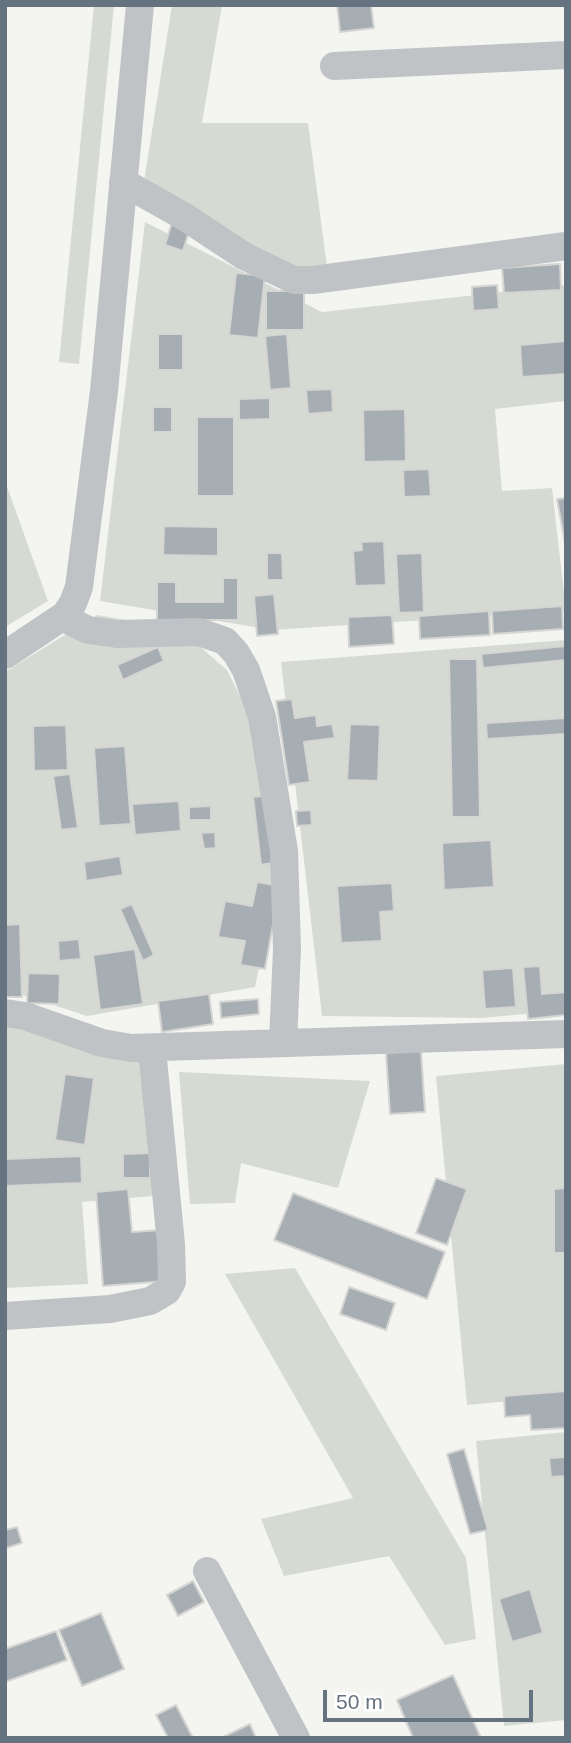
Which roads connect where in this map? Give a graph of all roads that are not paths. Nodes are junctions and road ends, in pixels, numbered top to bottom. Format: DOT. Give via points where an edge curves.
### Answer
graph roads {
  1 [pos="140,5"];
  2 [pos="566,55"];
  3 [pos="334,66"];
  4 [pos="123,183"];
  5 [pos="566,246"];
  6 [pos="62,617"];
  7 [pos="5,655"];
  8 [pos="5,1013"];
  9 [pos="566,1034"];
  10 [pos="283,1042"];
  11 [pos="152,1049"];
  12 [pos="5,1316"];
  13 [pos="207,1571"];
  14 [pos="296,1738"];
  1 -- 4 [label="street"];
  2 -- 3 [label="street"];
  4 -- 5 [label="street" via="244,256 294,280"];
  4 -- 6 [label="street" via="104,391 79,587"];
  6 -- 7 [label="street"];
  6 -- 10 [label="street" via="88,630 117,634 199,632 225,641 246,670 262,717 284,851 287,950"];
  8 -- 11 [label="street" via="103,1043"];
  9 -- 10 [label="street"];
  10 -- 11 [label="street"];
  11 -- 12 [label="street" via="172,1282 167,1291 150,1301 110,1309"];
  13 -- 14 [label="street"];
}
